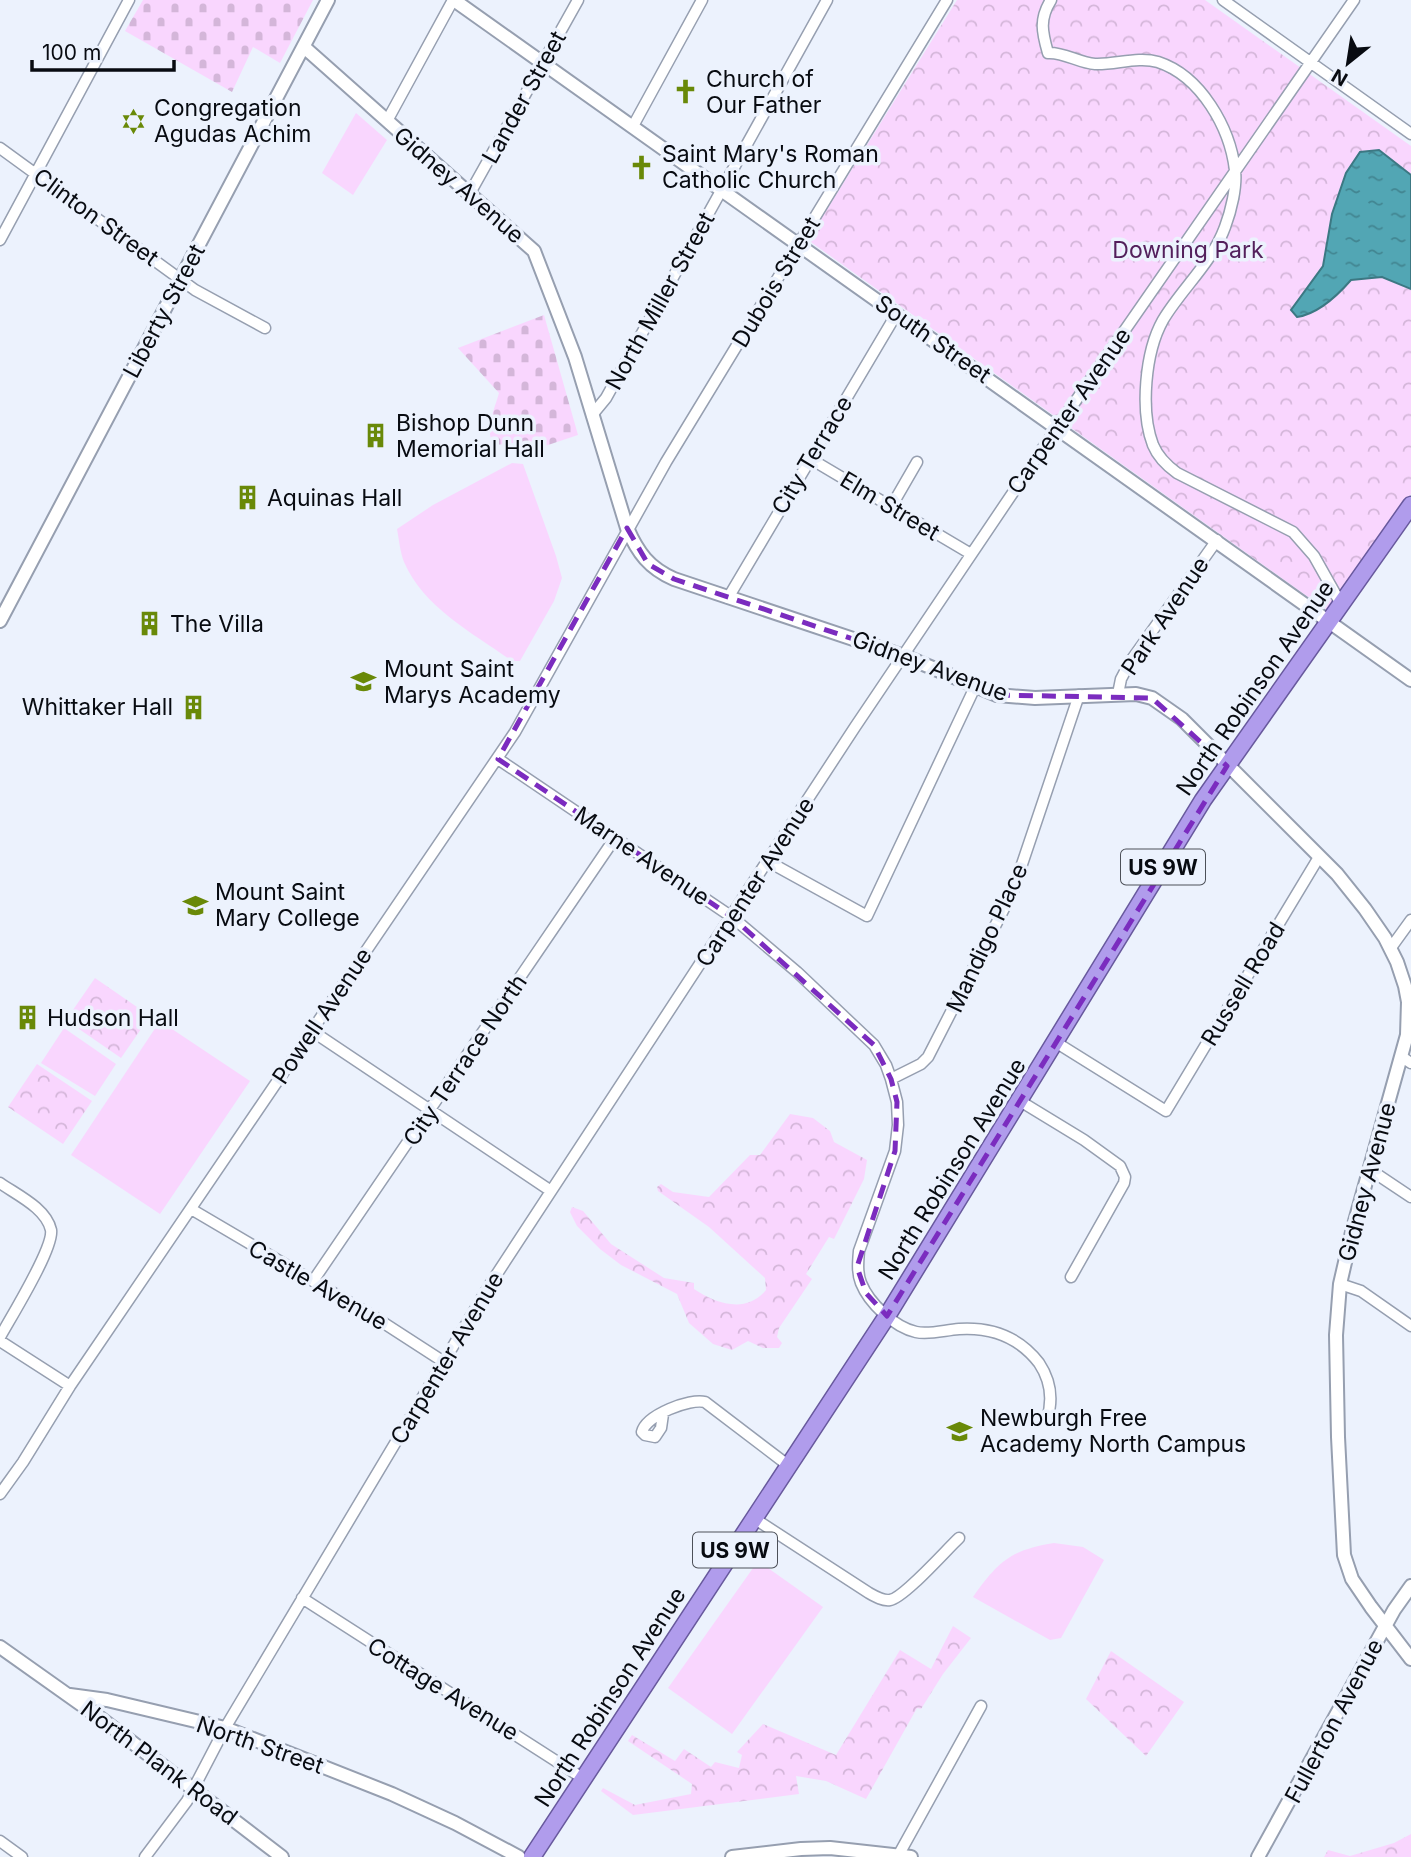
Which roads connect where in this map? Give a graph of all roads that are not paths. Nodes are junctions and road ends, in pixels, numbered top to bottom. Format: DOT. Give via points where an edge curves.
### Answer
graph roads {
  1 [pos="129,0"];
  2 [pos="328,0"];
  3 [pos="454,0"];
  4 [pos="578,0"];
  5 [pos="702,0"];
  6 [pos="827,0"];
  7 [pos="947,0"];
  8 [pos="1051,0"];
  9 [pos="1223,0"];
  10 [pos="1354,0"];
  11 [pos="304,47"];
  12 [pos="1310,61"];
  13 [pos="544,62"];
  14 [pos="387,121"];
  15 [pos="633,126"];
  16 [pos="1411,134"];
  17 [pos="0,148"];
  18 [pos="36,173"];
  19 [pos="1235,173"];
  20 [pos="723,189"];
  21 [pos="470,194"];
  22 [pos="0,240"];
  23 [pos="799,243"];
  24 [pos="181,278"];
  25 [pos="897,313"];
  26 [pos="265,328"];
  27 [pos="592,415"];
  28 [pos="809,457"];
  29 [pos="917,462"];
  30 [pos="1411,505"];
  31 [pos="891,507"];
  32 [pos="627,528"];
  33 [pos="1217,540"];
  34 [pos="971,554"];
  35 [pos="729,597"];
  36 [pos="1341,604"];
  37 [pos="0,621"];
  38 [pos="1329,622"];
  39 [pos="904,656"];
  40 [pos="1411,680"];
  41 [pos="975,687"];
  42 [pos="1118,694"];
  43 [pos="1079,695"];
  44 [pos="498,759"];
  45 [pos="1227,766"];
  46 [pos="615,838"];
  47 [pos="1319,857"];
  48 [pos="769,862"];
  49 [pos="732,917"];
  50 [pos="1411,920"];
  51 [pos="1390,949"];
  52 [pos="312,1031"];
  53 [pos="1057,1043"];
  54 [pos="1406,1060"];
  55 [pos="891,1079"];
  56 [pos="1020,1101"];
  57 [pos="431,1110"];
  58 [pos="1369,1169"];
  59 [pos="0,1183"];
  60 [pos="551,1191"];
  61 [pos="1411,1198"];
  62 [pos="191,1209"];
  63 [pos="1071,1278"];
  64 [pos="313,1281"];
  65 [pos="1340,1284"];
  66 [pos="887,1316"];
  67 [pos="1411,1326"];
  68 [pos="0,1339"];
  69 [pos="444,1362"];
  70 [pos="70,1386"];
  71 [pos="663,1414"];
  72 [pos="1047,1419"];
  73 [pos="789,1466"];
  74 [pos="0,1494"];
  75 [pos="755,1519"];
  76 [pos="959,1538"];
  77 [pos="1411,1586"];
  78 [pos="302,1598"];
  79 [pos="1385,1626"];
  80 [pos="0,1647"];
  81 [pos="1411,1659"];
  82 [pos="71,1695"];
  83 [pos="119,1704"];
  84 [pos="981,1706"];
  85 [pos="103,1720"];
  86 [pos="225,1728"];
  87 [pos="584,1779"];
  88 [pos="193,1789"];
  89 [pos="0,1841"];
  90 [pos="904,1856"];
  91 [pos="22,1857"];
  92 [pos="145,1857"];
  93 [pos="282,1857"];
  94 [pos="519,1857"];
  95 [pos="532,1857"];
  96 [pos="733,1857"];
  97 [pos="1258,1857"];
  1 -- 18 [label="street"];
  2 -- 11 [label="street, Liberty Street"];
  3 -- 13 [label="street, South Street"];
  3 -- 14 [label="street"];
  4 -- 13 [label="street, Lander Street"];
  5 -- 15 [label="street"];
  6 -- 20 [label="street, North Miller Street"];
  7 -- 23 [label="street, Dubois Street"];
  8 -- 19 [label="street" via="1042,18 1048,53 1095,64 1142,60 1172,69 1212,108 1226,136"];
  9 -- 12 [label="street"];
  10 -- 12 [label="street, Carpenter Avenue"];
  11 -- 14 [label="street, Gidney Avenue"];
  11 -- 24 [label="street, Liberty Street"];
  12 -- 16 [label="street"];
  12 -- 19 [label="street, Carpenter Avenue"];
  13 -- 15 [label="street, South Street"];
  13 -- 21 [label="street, Lander Street"];
  14 -- 21 [label="street, Gidney Avenue"];
  15 -- 20 [label="street, South Street"];
  17 -- 18 [label="street, Clinton Street"];
  18 -- 22 [label="street"];
  18 -- 24 [label="street, Clinton Street"];
  19 -- 34 [label="street, Carpenter Avenue, bridge"];
  19 -- 36 [label="street" via="1231,206 1217,244 1163,321 1154,343 1147,382 1149,429 1162,461 1177,473 1293,532 1314,556"];
  20 -- 23 [label="street, South Street"];
  20 -- 27 [label="street, North Miller Street" via="606,398"];
  21 -- 27 [label="street, Gidney Avenue" via="534,251"];
  23 -- 25 [label="street, South Street"];
  23 -- 32 [label="street, Dubois Street"];
  24 -- 26 [label="street, Clinton Street"];
  24 -- 37 [label="street, Liberty Street"];
  25 -- 28 [label="street, City Terrace"];
  25 -- 33 [label="street, South Street"];
  27 -- 32 [label="street, Gidney Avenue"];
  28 -- 31 [label="street, Elm Street"];
  28 -- 35 [label="street, City Terrace"];
  29 -- 31 [label="street"];
  30 -- 36 [label="highway, North Robinson Avenue / US 9W"];
  31 -- 34 [label="street, Elm Street"];
  32 -- 35 [label="street, Gidney Avenue" via="636,549 659,573"];
  32 -- 44 [label="street, Powell Avenue" via="525,718"];
  33 -- 38 [label="street, South Street"];
  33 -- 42 [label="street, Park Avenue" via="1130,662"];
  34 -- 39 [label="street, Carpenter Avenue"];
  35 -- 39 [label="street, Gidney Avenue"];
  36 -- 38 [label="highway, North Robinson Avenue / US 9W"];
  38 -- 40 [label="street, South Street"];
  38 -- 45 [label="highway, North Robinson Avenue / US 9W"];
  39 -- 41 [label="street, Gidney Avenue"];
  39 -- 48 [label="street, Carpenter Avenue"];
  41 -- 43 [label="street, Gidney Avenue" via="1019,698"];
  41 -- 48 [label="street" via="867,916"];
  42 -- 43 [label="street, Gidney Avenue"];
  42 -- 45 [label="street, Gidney Avenue" via="1136,694 1166,706"];
  43 -- 55 [label="street, Mandigo Place" via="1013,891 928,1057"];
  44 -- 46 [label="street, Marne Avenue"];
  44 -- 52 [label="street, Powell Avenue"];
  45 -- 47 [label="street, Gidney Avenue"];
  45 -- 53 [label="highway, North Robinson Avenue / US 9W"];
  46 -- 49 [label="street, Marne Avenue"];
  46 -- 57 [label="street, City Terrace North"];
  47 -- 51 [label="street, Gidney Avenue" via="1365,909"];
  47 -- 53 [label="street, Russell Road" via="1166,1111"];
  48 -- 49 [label="street, Carpenter Avenue"];
  49 -- 55 [label="street, Marne Avenue" via="874,1045"];
  49 -- 60 [label="street, Carpenter Avenue"];
  50 -- 51 [label="street"];
  51 -- 54 [label="street, Gidney Avenue" via="1408,1002"];
  52 -- 57 [label="street"];
  52 -- 62 [label="street, Powell Avenue"];
  53 -- 56 [label="highway, North Robinson Avenue / US 9W"];
  54 -- 58 [label="street, Gidney Avenue"];
  55 -- 66 [label="street, Marne Avenue" via="897,1102 895,1151 859,1251 858,1267 866,1293"];
  56 -- 63 [label="street" via="1084,1140 1123,1171 1124,1183"];
  56 -- 66 [label="highway, North Robinson Avenue / US 9W"];
  57 -- 60 [label="street"];
  57 -- 64 [label="street, City Terrace North"];
  58 -- 61 [label="street"];
  58 -- 65 [label="street, Gidney Avenue"];
  59 -- 68 [label="street" via="33,1206 51,1231 47,1251"];
  60 -- 69 [label="street, Carpenter Avenue"];
  62 -- 64 [label="street, Castle Avenue"];
  62 -- 70 [label="street, Powell Avenue"];
  64 -- 69 [label="street, Castle Avenue"];
  65 -- 67 [label="street" via="1361,1291"];
  65 -- 79 [label="street, Gidney Avenue" via="1336,1335 1344,1555 1352,1579"];
  66 -- 72 [label="street" via="917,1332 979,1330 1017,1341 1042,1368 1052,1403"];
  66 -- 73 [label="highway, North Robinson Avenue / US 9W"];
  68 -- 70 [label="street"];
  69 -- 78 [label="street, Carpenter Avenue"];
  70 -- 74 [label="street, Powell Avenue"];
  71 -- 73 [label="street" via="687,1402 705,1402"];
  73 -- 75 [label="highway, North Robinson Avenue / US 9W"];
  75 -- 76 [label="street" via="879,1599 897,1597"];
  75 -- 87 [label="highway, North Robinson Avenue / US 9W"];
  77 -- 79 [label="street, Fullerton Avenue"];
  78 -- 86 [label="street, Carpenter Avenue"];
  78 -- 87 [label="street, Cottage Avenue"];
  79 -- 81 [label="street, Gidney Avenue"];
  79 -- 97 [label="street, Fullerton Avenue"];
  80 -- 82 [label="street, North Street"];
  82 -- 83 [label="street, North Street"];
  82 -- 85 [label="street, North Plank Road"];
  83 -- 85 [label="street"];
  83 -- 86 [label="street, North Street"];
  84 -- 90 [label="street"];
  85 -- 88 [label="street, North Plank Road"];
  86 -- 88 [label="street, Carpenter Avenue"];
  86 -- 94 [label="street, North Street" via="393,1794"];
  87 -- 95 [label="highway, North Robinson Avenue / US 9W"];
  88 -- 92 [label="street, Carpenter Avenue"];
  88 -- 93 [label="street, North Plank Road"];
  89 -- 91 [label="street"];
  90 -- 96 [label="street" via="830,1848"];
}
